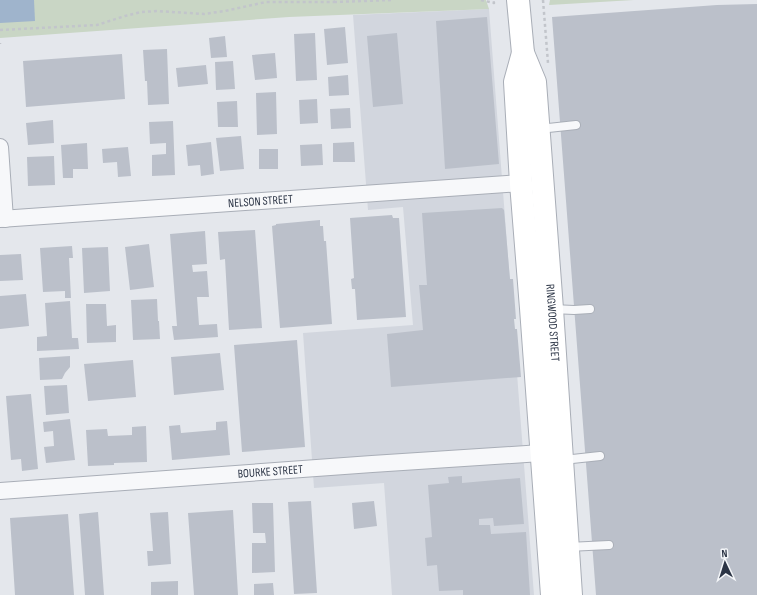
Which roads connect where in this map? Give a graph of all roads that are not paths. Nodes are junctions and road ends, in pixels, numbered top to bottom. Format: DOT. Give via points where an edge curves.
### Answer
graph roads {
  1 [pos="518,0"];
  2 [pos="523,53"];
  3 [pos="576,125"];
  4 [pos="538,129"];
  5 [pos="0,147"];
  6 [pos="521,183"];
  7 [pos="2,219"];
  8 [pos="542,309"];
  9 [pos="590,309"];
  10 [pos="541,453"];
  11 [pos="600,456"];
  12 [pos="557,471"];
  13 [pos="0,491"];
  14 [pos="544,500"];
  15 [pos="609,545"];
  16 [pos="568,548"];
  17 [pos="552,595"];
  18 [pos="571,595"];
  1 -- 2 [label="main road, RINGWOOD STREET"];
  2 -- 4 [label="main road, RINGWOOD STREET" via="535,82"];
  2 -- 6 [label="main road, RINGWOOD STREET" via="515,82"];
  3 -- 4 [label="lane"];
  4 -- 8 [label="main road, RINGWOOD STREET"];
  5 -- 7 [label="street"];
  6 -- 7 [label="street, NELSON STREET"];
  6 -- 8 [label="main road, RINGWOOD STREET"];
  8 -- 9 [label="lane"];
  8 -- 10 [label="main road, RINGWOOD STREET"];
  8 -- 12 [label="main road, RINGWOOD STREET"];
  10 -- 13 [label="street, BOURKE STREET"];
  10 -- 14 [label="main road, RINGWOOD STREET"];
  11 -- 12 [label="lane"];
  12 -- 14 [label="lane"];
  12 -- 16 [label="main road, RINGWOOD STREET"];
  14 -- 17 [label="main road, RINGWOOD STREET"];
  15 -- 16 [label="lane"];
  16 -- 18 [label="main road, RINGWOOD STREET"];
}
